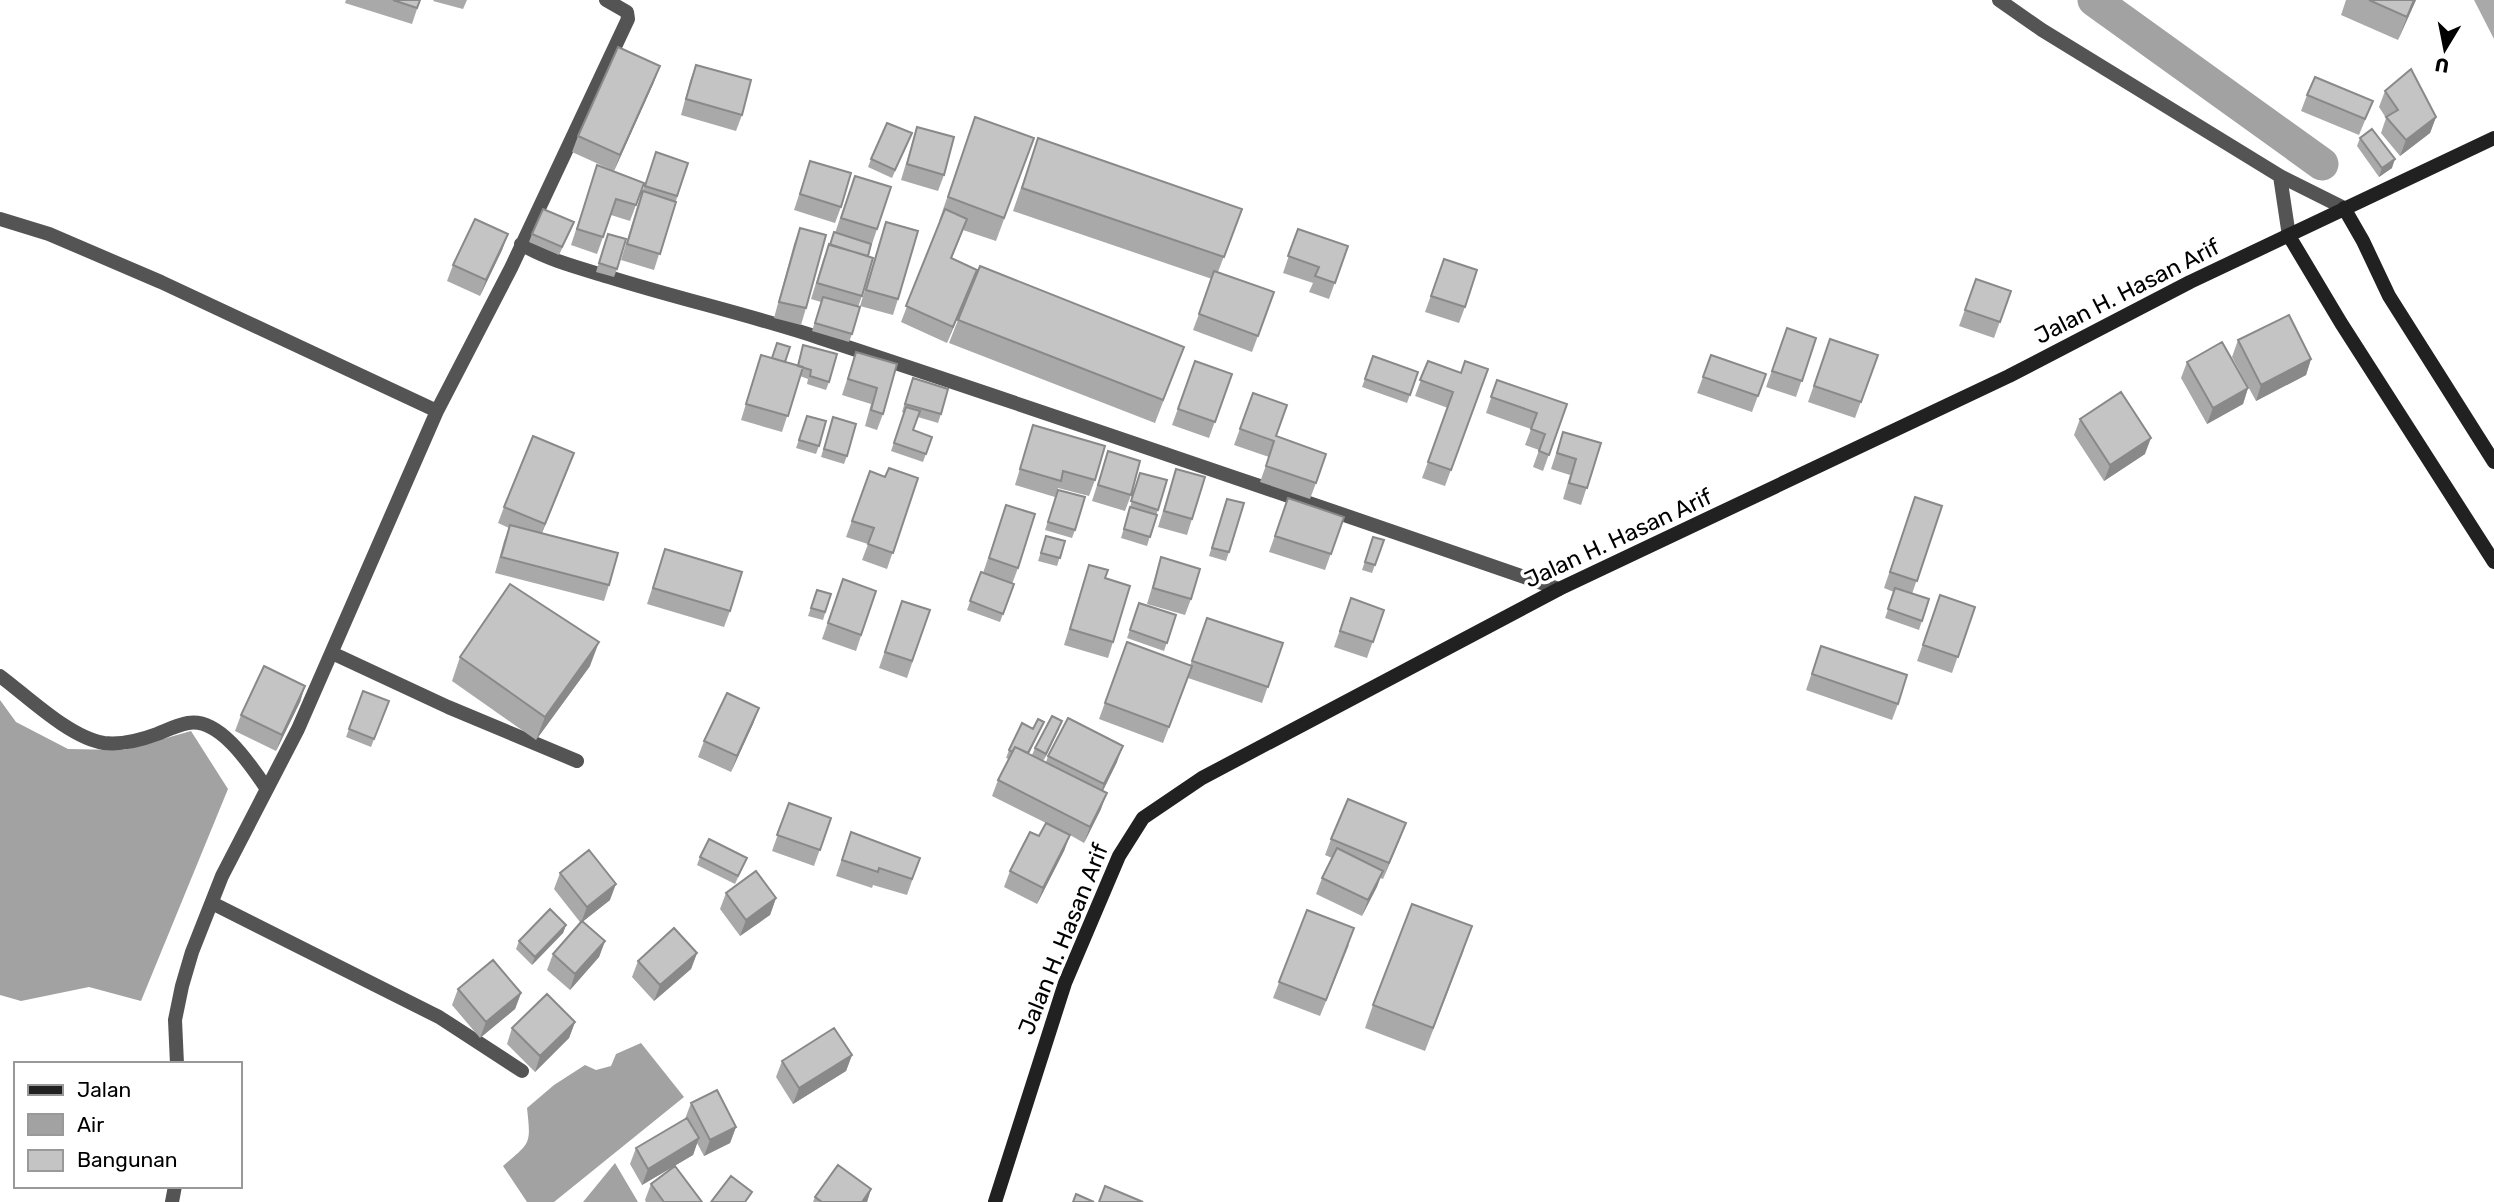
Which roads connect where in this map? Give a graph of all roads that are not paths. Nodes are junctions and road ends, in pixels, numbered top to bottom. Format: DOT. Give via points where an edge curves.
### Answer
graph roads {
  1 [pos="606,0"];
  2 [pos="1998,0"];
  3 [pos="2494,138"];
  4 [pos="2280,176"];
  5 [pos="2344,208"];
  6 [pos="0,219"];
  7 [pos="2290,236"];
  8 [pos="522,244"];
  9 [pos="437,411"];
  10 [pos="2494,462"];
  11 [pos="2494,562"];
  12 [pos="1559,589"];
  13 [pos="332,653"];
  14 [pos="0,676"];
  15 [pos="577,761"];
  16 [pos="267,789"];
  17 [pos="212,903"];
  18 [pos="177,1062"];
  19 [pos="522,1071"];
  20 [pos="995,1202"];
  1 -- 8 [label="street" via="627,12 628,19"];
  2 -- 4 [label="street"];
  3 -- 5 [label="main road, Jalan H. Hasan Arif"];
  4 -- 5 [label="street"];
  4 -- 7 [label="street"];
  5 -- 7 [label="main road, Jalan H. Hasan Arif"];
  5 -- 10 [label="main road" via="2389,296"];
  6 -- 9 [label="street" via="149,276"];
  7 -- 11 [label="main road"];
  7 -- 12 [label="main road, Jalan H. Hasan Arif" via="1997,382"];
  8 -- 9 [label="street"];
  8 -- 12 [label="street" via="581,268 799,331 1065,418"];
  9 -- 13 [label="street"];
  12 -- 20 [label="main road, Jalan H. Hasan Arif" via="1202,778 1143,818 1119,856 1065,983"];
  13 -- 15 [label="street"];
  13 -- 16 [label="street"];
  14 -- 16 [label="street" via="64,724 104,743 136,741 189,723 213,726"];
  16 -- 17 [label="street"];
  17 -- 18 [label="street" via="182,986 175,1020"];
  17 -- 19 [label="street" via="439,1017"];
}
